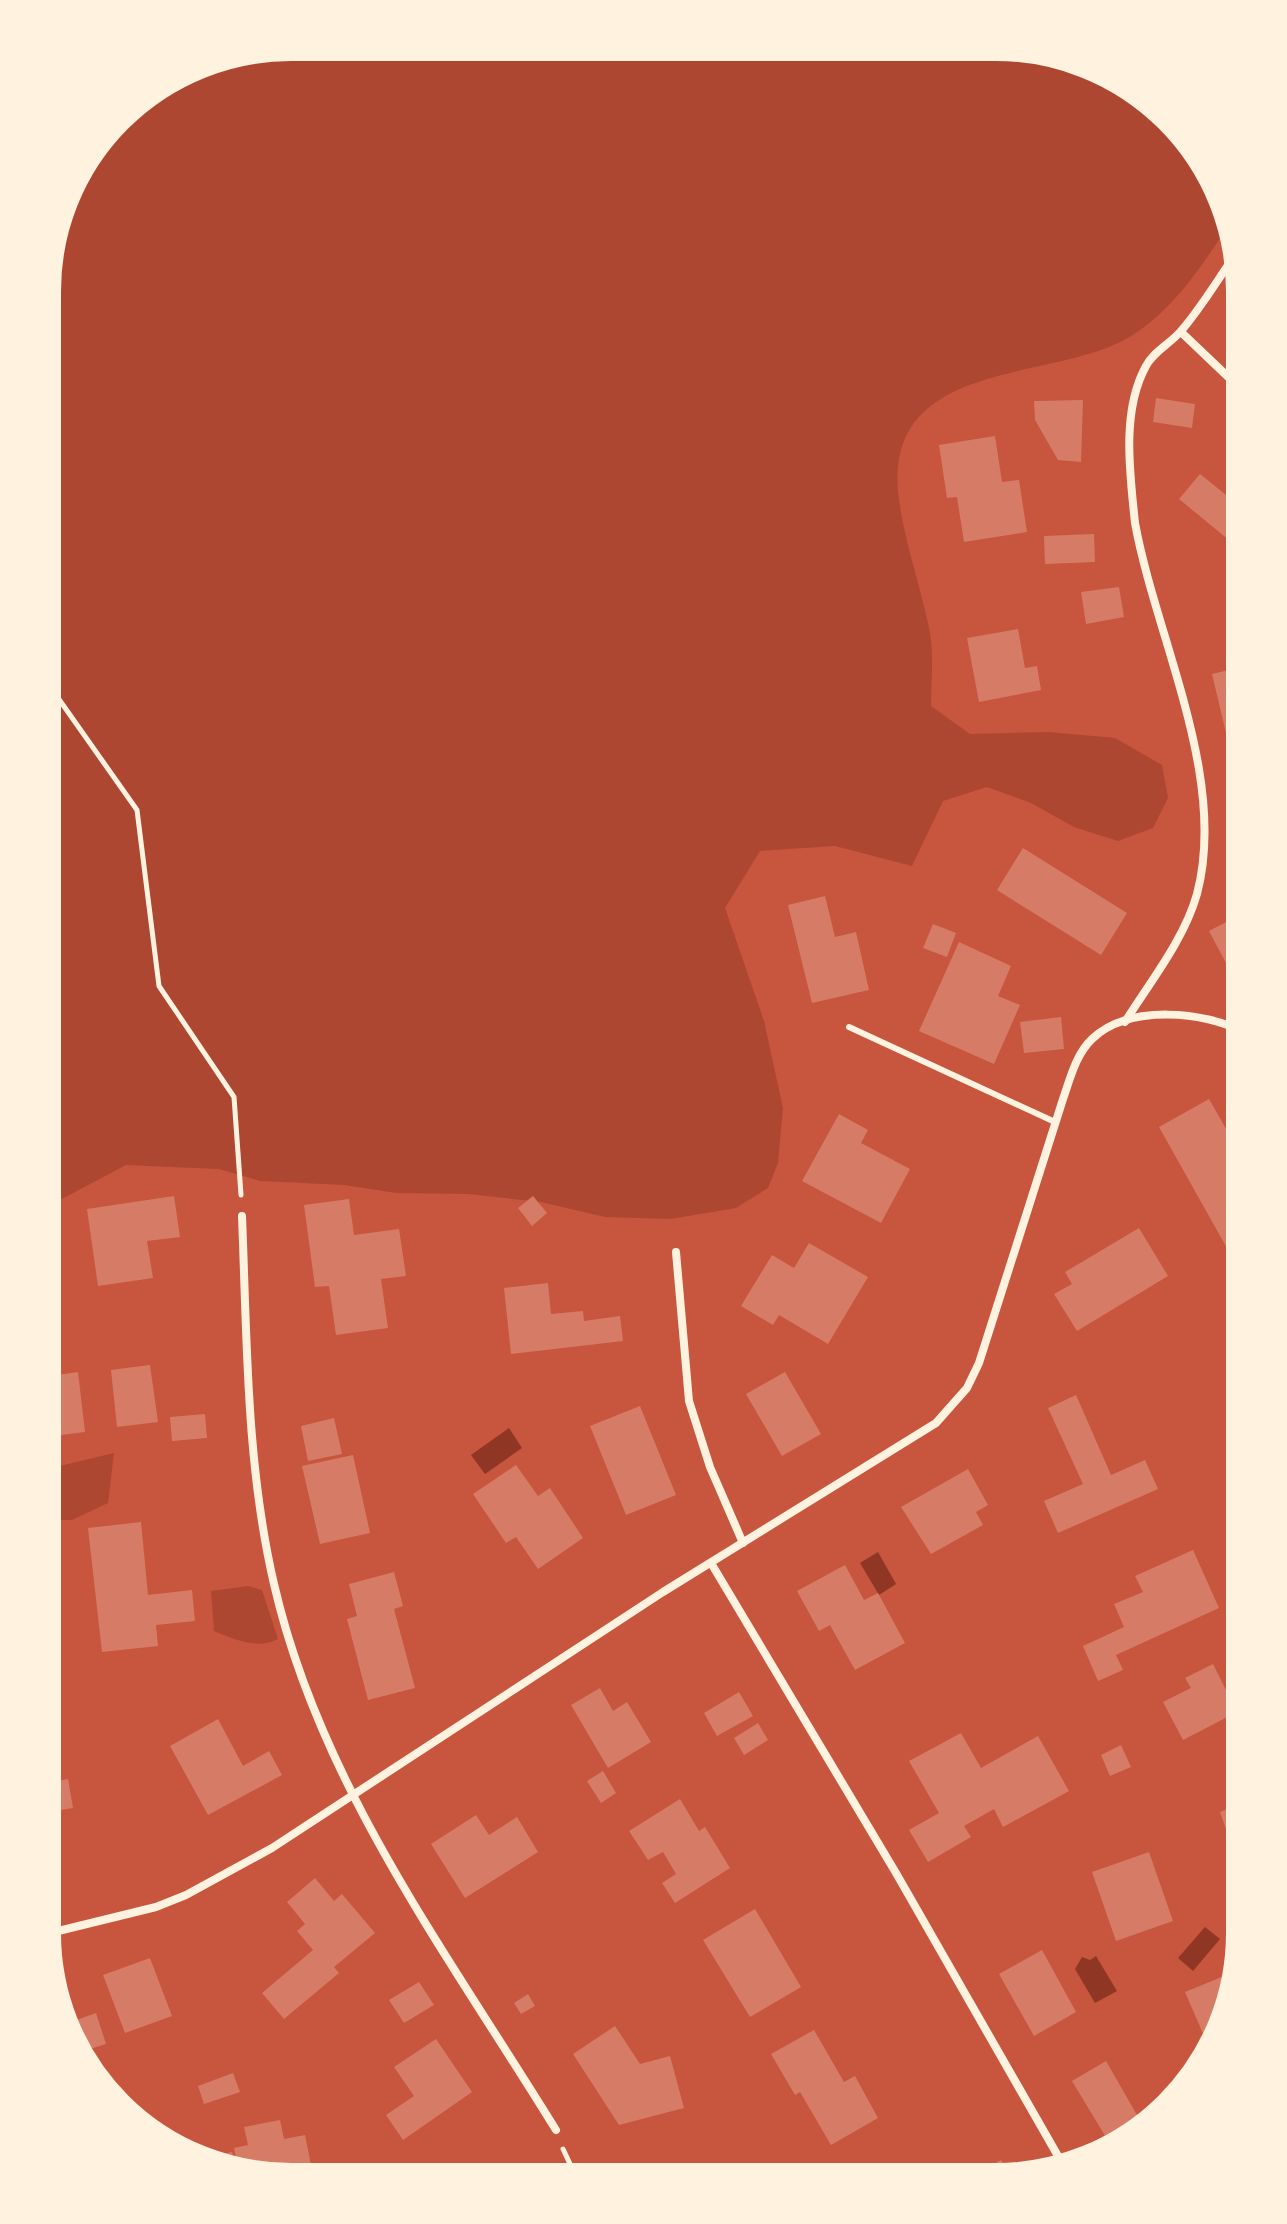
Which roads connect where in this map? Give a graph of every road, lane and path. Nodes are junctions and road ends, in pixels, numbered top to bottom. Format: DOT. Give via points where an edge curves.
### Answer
graph roads {
  1 [pos="1229,263"];
  2 [pos="1181,332"];
  3 [pos="1231,380"];
  4 [pos="56,695"];
  5 [pos="1125,1022"];
  6 [pos="849,1027"];
  7 [pos="1231,1028"];
  8 [pos="1055,1122"];
  9 [pos="242,1216"];
  10 [pos="676,1252"];
  11 [pos="743,1543"];
  12 [pos="711,1563"];
  13 [pos="352,1796"];
  14 [pos="56,1932"];
  15 [pos="556,2130"];
  16 [pos="1060,2159"];
  17 [pos="572,2168"];
  1 -- 2 [label="street"];
  2 -- 3 [label="street"];
  2 -- 5 [label="street" via="1148,362 1136,386 1131,486 1142,563 1199,774 1201,859 1188,917"];
  4 -- 9 [label="path" via="137,810 159,986 234,1097"];
  5 -- 7 [label="street" via="1198,1016"];
  5 -- 8 [label="street" via="1092,1039 1079,1058"];
  6 -- 8 [label="lane"];
  8 -- 11 [label="street" via="995,1319 960,1397 936,1423"];
  9 -- 13 [label="street" via="251,1411 264,1536 303,1685"];
  10 -- 11 [label="street" via="689,1401"];
  11 -- 12 [label="street"];
  12 -- 13 [label="street"];
  12 -- 16 [label="street"];
  13 -- 14 [label="street" via="186,1895"];
  13 -- 15 [label="street"];
  15 -- 17 [label="path"];
}
